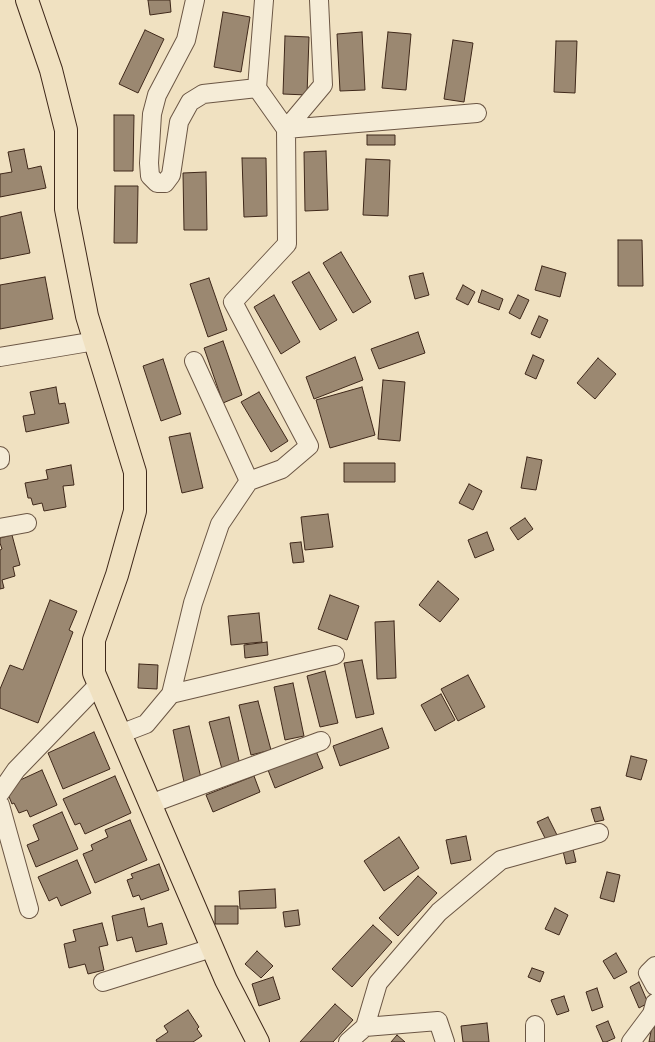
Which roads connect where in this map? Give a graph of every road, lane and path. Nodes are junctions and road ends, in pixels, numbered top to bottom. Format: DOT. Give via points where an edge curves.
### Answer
graph roads {
  1 [pos="27,0"];
  2 [pos="195,0"];
  3 [pos="264,0"];
  4 [pos="319,0"];
  5 [pos="257,88"];
  6 [pos="477,113"];
  7 [pos="286,130"];
  8 [pos="95,341"];
  9 [pos="0,357"];
  10 [pos="194,360"];
  11 [pos="0,456"];
  12 [pos="0,460"];
  13 [pos="249,481"];
  14 [pos="27,523"];
  15 [pos="0,528"];
  16 [pos="335,655"];
  17 [pos="99,684"];
  18 [pos="170,694"];
  19 [pos="120,734"];
  20 [pos="321,741"];
  21 [pos="0,793"];
  22 [pos="150,804"];
  23 [pos="0,805"];
  24 [pos="599,833"];
  25 [pos="29,909"];
  26 [pos="212,948"];
  27 [pos="655,966"];
  28 [pos="103,982"];
  29 [pos="655,986"];
  30 [pos="655,1003"];
  31 [pos="365,1027"];
  32 [pos="258,1042"];
  33 [pos="348,1042"];
  34 [pos="445,1042"];
  35 [pos="631,1042"];
  1 -- 8 [label="main road" via="51,70 66,130 66,209 87,316"];
  2 -- 5 [label="street" via="186,40 158,95 152,114 150,176 157,183 165,183 171,175 179,122 190,102 203,94"];
  3 -- 5 [label="street"];
  4 -- 7 [label="street" via="323,85"];
  5 -- 7 [label="street"];
  6 -- 7 [label="street"];
  7 -- 13 [label="street" via="287,244 233,302 308,446 282,469"];
  8 -- 9 [label="street"];
  8 -- 17 [label="main road" via="135,472 135,511 117,575 94,640 94,673"];
  10 -- 13 [label="street"];
  11 -- 12 [label="street"];
  13 -- 18 [label="street" via="220,524 193,603"];
  14 -- 15 [label="street"];
  16 -- 18 [label="street"];
  17 -- 19 [label="main road"];
  17 -- 21 [label="street" via="16,770"];
  18 -- 19 [label="street" via="146,724"];
  19 -- 22 [label="main road"];
  20 -- 22 [label="street"];
  22 -- 26 [label="main road"];
  23 -- 25 [label="street"];
  24 -- 31 [label="street" via="501,860 439,912 378,983"];
  26 -- 28 [label="street"];
  26 -- 32 [label="main road"];
  27 -- 29 [label="street" via="648,973"];
  30 -- 35 [label="street" via="652,1014"];
  31 -- 33 [label="street"];
  31 -- 34 [label="street" via="438,1021"];
}
